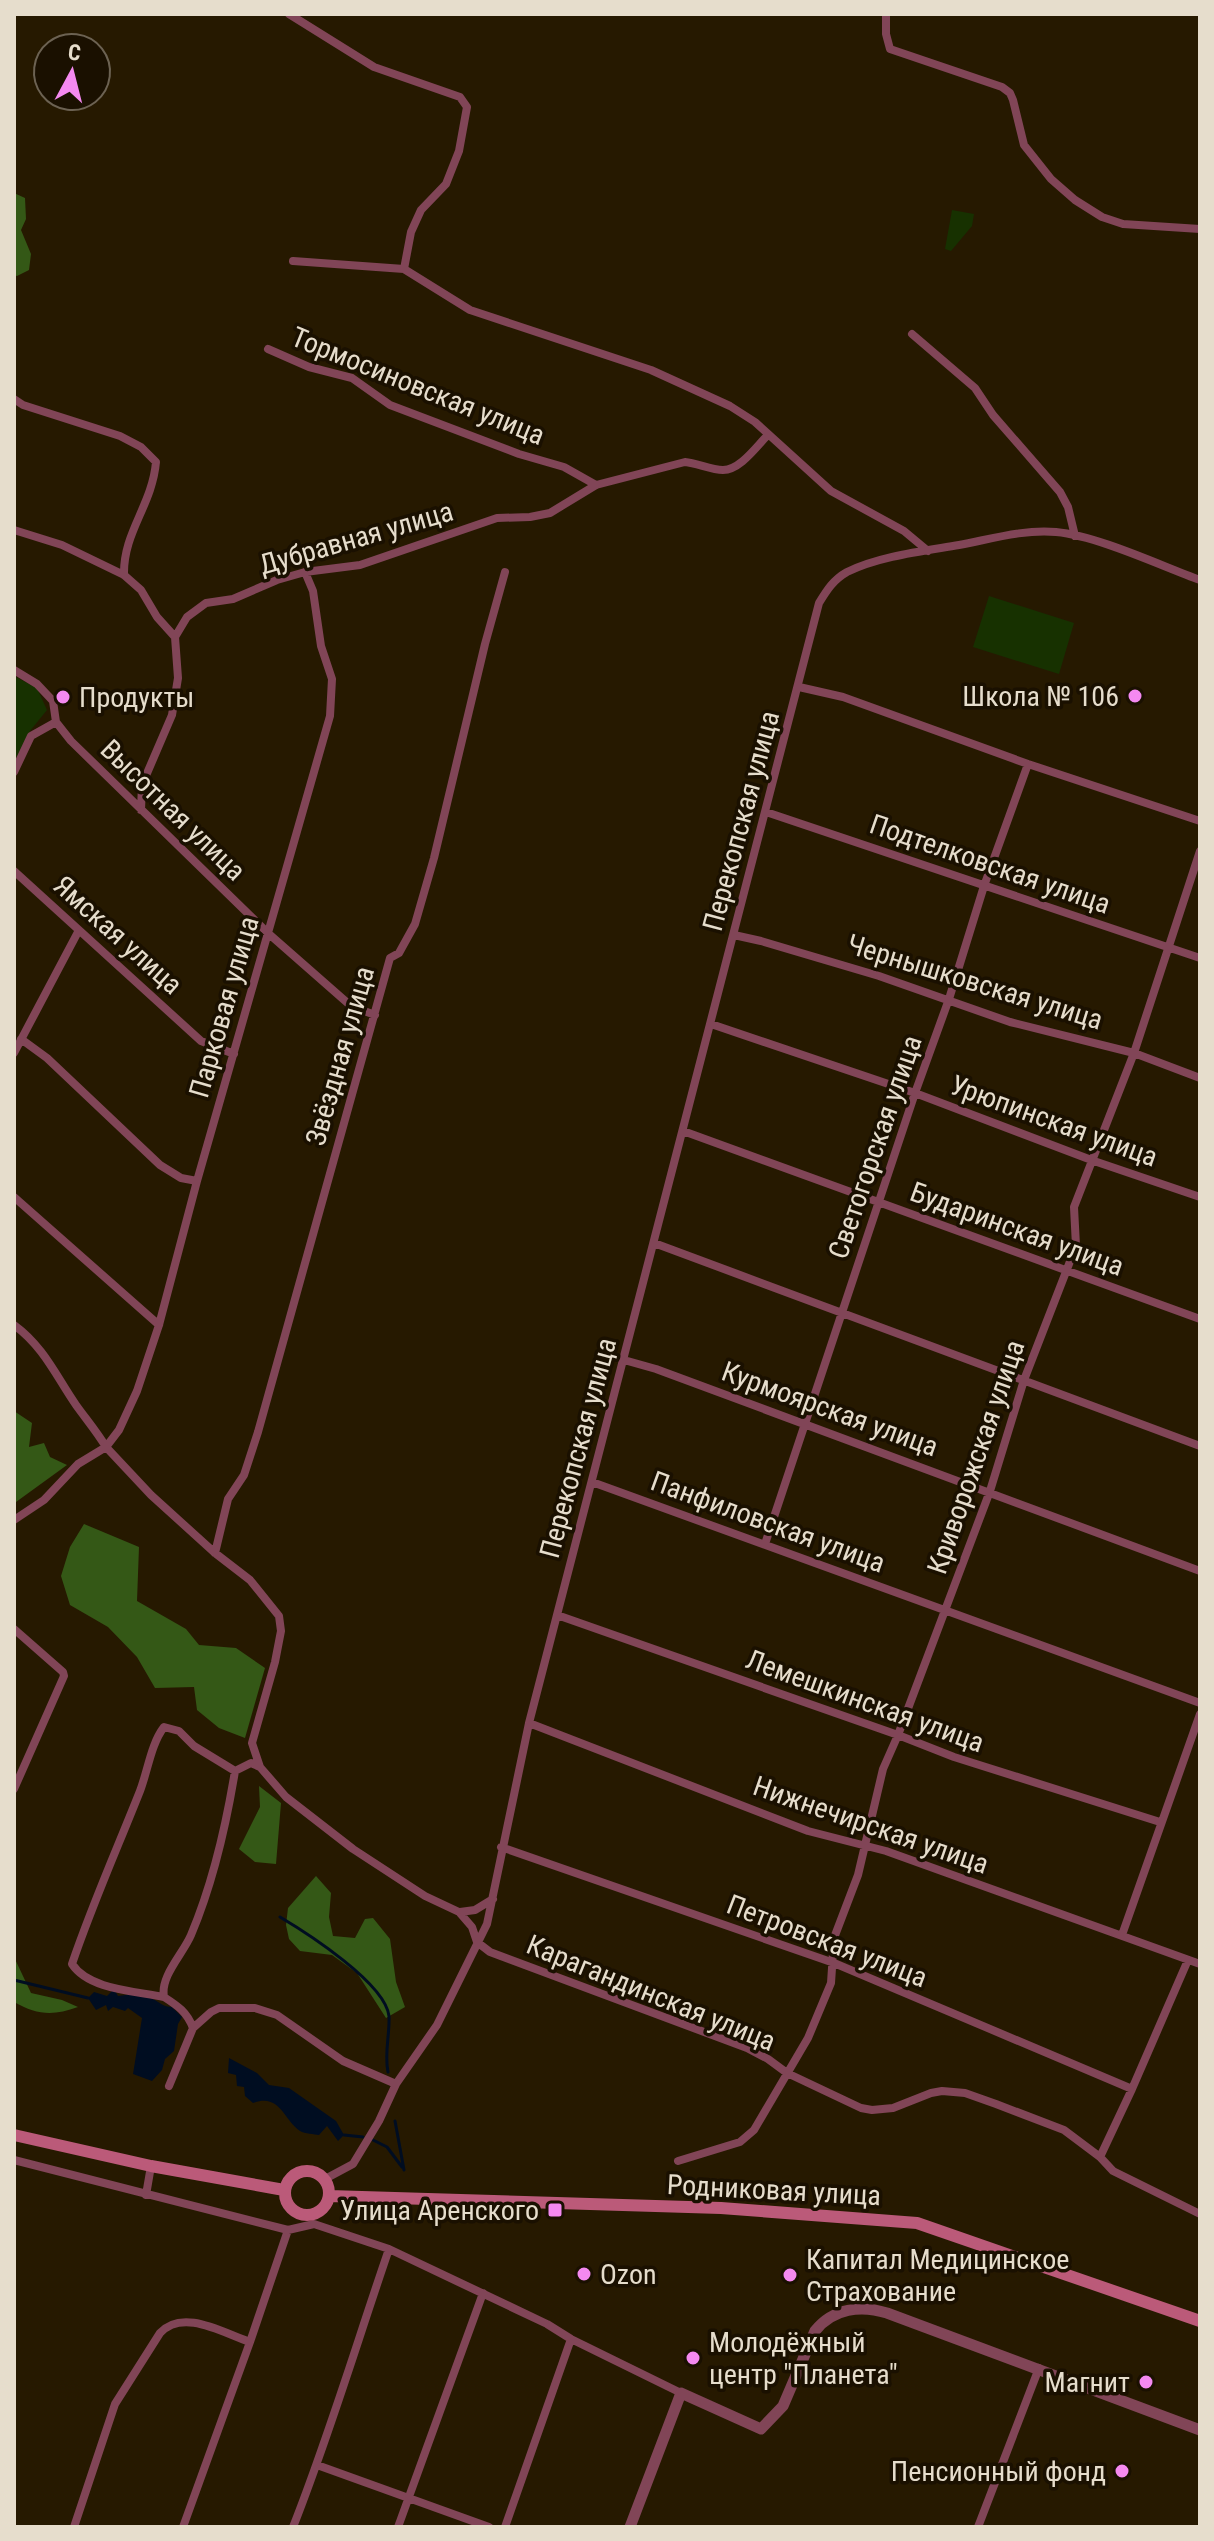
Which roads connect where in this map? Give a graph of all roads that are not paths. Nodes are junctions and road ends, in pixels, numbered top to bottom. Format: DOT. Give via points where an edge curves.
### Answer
graph roads {
  1 [pos="289,14"];
  2 [pos="886,14"];
  3 [pos="1200,229"];
  4 [pos="293,261"];
  5 [pos="404,269"];
  6 [pos="912,334"];
  7 [pos="268,349"];
  8 [pos="14,399"];
  9 [pos="767,436"];
  10 [pos="596,485"];
  11 [pos="14,530"];
  12 [pos="1075,536"];
  13 [pos="928,551"];
  14 [pos="305,572"];
  15 [pos="505,572"];
  16 [pos="124,575"];
  17 [pos="1200,580"];
  18 [pos="175,637"];
  19 [pos="14,670"];
  20 [pos="799,687"];
  21 [pos="56,722"];
  22 [pos="1028,764"];
  23 [pos="14,772"];
  24 [pos="141,810"];
  25 [pos="766,812"];
  26 [pos="1200,821"];
  27 [pos="1200,851"];
  28 [pos="14,871"];
  29 [pos="984,886"];
  30 [pos="79,930"];
  31 [pos="269,934"];
  32 [pos="734,935"];
  33 [pos="1167,946"];
  34 [pos="1200,958"];
  35 [pos="949,999"];
  36 [pos="375,1015"];
  37 [pos="711,1024"];
  38 [pos="21,1039"];
  39 [pos="14,1053"];
  40 [pos="1134,1053"];
  41 [pos="234,1054"];
  42 [pos="1200,1078"];
  43 [pos="915,1093"];
  44 [pos="683,1131"];
  45 [pos="1094,1161"];
  46 [pos="197,1181"];
  47 [pos="14,1197"];
  48 [pos="1200,1197"];
  49 [pos="879,1202"];
  50 [pos="654,1243"];
  51 [pos="1067,1270"];
  52 [pos="843,1312"];
  53 [pos="1200,1319"];
  54 [pos="14,1325"];
  55 [pos="159,1325"];
  56 [pos="624,1360"];
  57 [pos="1024,1380"];
  58 [pos="804,1423"];
  59 [pos="1200,1446"];
  60 [pos="106,1447"];
  61 [pos="592,1482"];
  62 [pos="990,1491"];
  63 [pos="14,1520"];
  64 [pos="765,1544"];
  65 [pos="215,1553"];
  66 [pos="1200,1571"];
  67 [pos="945,1610"];
  68 [pos="557,1615"];
  69 [pos="14,1629"];
  70 [pos="1200,1703"];
  71 [pos="1200,1714"];
  72 [pos="529,1723"];
  73 [pos="898,1735"];
  74 [pos="260,1767"];
  75 [pos="235,1771"];
  76 [pos="14,1789"];
  77 [pos="1160,1822"];
  78 [pos="863,1846"];
  79 [pos="501,1847"];
  80 [pos="493,1899"];
  81 [pos="459,1912"];
  82 [pos="1122,1935"];
  83 [pos="477,1942"];
  84 [pos="1188,1960"];
  85 [pos="834,1963"];
  86 [pos="1200,1964"];
  87 [pos="164,1997"];
  88 [pos="193,2028"];
  89 [pos="787,2073"];
  90 [pos="396,2084"];
  91 [pos="169,2086"];
  92 [pos="1132,2089"];
  93 [pos="14,2135"];
  94 [pos="1100,2157"];
  95 [pos="14,2160"];
  96 [pos="678,2161"];
  97 [pos="151,2166"];
  98 [pos="325,2179"];
  99 [pos="284,2190"];
  100 [pos="146,2195"];
  101 [pos="329,2196"];
  102 [pos="1200,2214"];
  103 [pos="304,2221"];
  104 [pos="288,2230"];
  105 [pos="389,2249"];
  106 [pos="483,2293"];
  107 [pos="1200,2321"];
  108 [pos="571,2339"];
  109 [pos="250,2342"];
  110 [pos="1039,2368"];
  111 [pos="681,2393"];
  112 [pos="1200,2430"];
  113 [pos="317,2465"];
  114 [pos="409,2497"];
  115 [pos="74,2527"];
  116 [pos="183,2527"];
  117 [pos="293,2527"];
  118 [pos="398,2527"];
  119 [pos="489,2527"];
  120 [pos="505,2527"];
  121 [pos="630,2527"];
  122 [pos="978,2527"];
  1 -- 5 [label="street" via="374,67 460,97 467,107 459,151 446,184 421,210"];
  2 -- 3 [label="street" via="890,49 1010,93 1024,145 1075,200 1123,224"];
  4 -- 5 [label="street"];
  5 -- 9 [label="street" via="470,310 651,370 730,406"];
  6 -- 12 [label="street" via="975,388 1060,492"];
  7 -- 10 [label="street, Тормосиновская улица" via="352,378 390,405 564,467"];
  8 -- 16 [label="street" via="120,436 156,462 154,484 128,540"];
  9 -- 10 [label="street, Дубравная улица" via="737,466 723,470 685,462"];
  9 -- 13 [label="street" via="831,491 904,531"];
  10 -- 14 [label="street, Дубравная улица" via="550,513 497,518 360,565"];
  11 -- 16 [label="street" via="62,545"];
  12 -- 13 [label="street" via="1028,532"];
  12 -- 17 [label="street"];
  13 -- 20 [label="street" via="859,567 830,584 819,603"];
  14 -- 18 [label="street, Дубравная улица" via="233,599 206,603 187,617"];
  14 -- 31 [label="street, Парковая улица" via="332,679 330,716"];
  15 -- 36 [label="street, Звёздная улица" via="415,924 399,953 390,958"];
  16 -- 18 [label="street"];
  18 -- 24 [label="street" via="178,678 172,715 142,785"];
  19 -- 21 [label="street, Высотная улица" via="53,701"];
  20 -- 22 [label="street" via="843,697"];
  20 -- 25 [label="street, Перекопская улица"];
  21 -- 23 [label="street" via="31,736"];
  21 -- 24 [label="street, Высотная улица"];
  22 -- 26 [label="street"];
  22 -- 29 [label="street, Светогорская улица"];
  24 -- 31 [label="street, Высотная улица"];
  25 -- 29 [label="street, Подтелковская улица"];
  25 -- 32 [label="street, Перекопская улица"];
  27 -- 33 [label="street, Криворожская улица"];
  28 -- 30 [label="street, Ямская улица"];
  29 -- 33 [label="street, Подтелковская улица"];
  29 -- 35 [label="street, Светогорская улица"];
  30 -- 38 [label="street"];
  30 -- 41 [label="street, Ямская улица" via="201,1041"];
  31 -- 36 [label="street, Высотная улица" via="351,1006"];
  31 -- 41 [label="street, Парковая улица"];
  32 -- 35 [label="street, Чернышковская улица"];
  32 -- 37 [label="street, Перекопская улица"];
  33 -- 34 [label="street, Подтелковская улица"];
  33 -- 40 [label="street, Криворожская улица"];
  35 -- 40 [label="street, Чернышковская улица" via="1010,1022"];
  35 -- 43 [label="street, Светогорская улица"];
  36 -- 65 [label="street, Звёздная улица" via="258,1432 244,1475 228,1499"];
  37 -- 43 [label="street, Урюпинская улица"];
  37 -- 44 [label="street, Перекопская улица"];
  38 -- 39 [label="street"];
  38 -- 46 [label="street" via="160,1165"];
  40 -- 42 [label="street, Чернышковская улица"];
  40 -- 45 [label="street, Криворожская улица"];
  41 -- 46 [label="street, Парковая улица"];
  43 -- 45 [label="street, Урюпинская улица"];
  43 -- 49 [label="street, Светогорская улица"];
  44 -- 49 [label="street, Бударинская улица"];
  44 -- 50 [label="street, Перекопская улица"];
  45 -- 48 [label="street, Урюпинская улица"];
  45 -- 51 [label="street, Криворожская улица" via="1074,1207 1076,1246"];
  46 -- 55 [label="street, Парковая улица"];
  47 -- 55 [label="street"];
  49 -- 51 [label="street, Бударинская улица"];
  49 -- 52 [label="street, Светогорская улица"];
  50 -- 52 [label="street"];
  50 -- 56 [label="street, Перекопская улица"];
  51 -- 53 [label="street, Бударинская улица"];
  51 -- 57 [label="street, Криворожская улица"];
  52 -- 57 [label="street"];
  52 -- 58 [label="street, Светогорская улица"];
  54 -- 60 [label="street" via="53,1367"];
  55 -- 60 [label="street, Парковая улица" via="137,1391"];
  56 -- 58 [label="street, Курмоярская улица"];
  56 -- 61 [label="street, Перекопская улица"];
  57 -- 59 [label="street"];
  57 -- 62 [label="street, Криворожская улица"];
  58 -- 62 [label="street, Курмоярская улица"];
  58 -- 64 [label="street, Светогорская улица"];
  60 -- 63 [label="street" via="78,1464 44,1500"];
  60 -- 65 [label="street"];
  61 -- 64 [label="street, Панфиловская улица"];
  61 -- 68 [label="street, Перекопская улица"];
  62 -- 66 [label="street, Курмоярская улица"];
  62 -- 67 [label="street, Криворожская улица"];
  64 -- 67 [label="street, Панфиловская улица"];
  65 -- 74 [label="street" via="250,1580 279,1616 275,1662 252,1743"];
  67 -- 70 [label="street, Панфиловская улица"];
  67 -- 73 [label="street, Криворожская улица"];
  68 -- 72 [label="street, Перекопская улица"];
  68 -- 73 [label="street, Лемешкинская улица"];
  69 -- 76 [label="street" via="64,1676"];
  71 -- 77 [label="street"];
  72 -- 78 [label="street, Нижнечирская улица" via="808,1831"];
  72 -- 79 [label="street, Перекопская улица"];
  73 -- 77 [label="street, Лемешкинская улица"];
  73 -- 78 [label="street, Криворожская улица" via="883,1769"];
  74 -- 75 [label="street" via="251,1763"];
  74 -- 81 [label="street" via="286,1797 353,1849"];
  75 -- 87 [label="street" via="211,1878 191,1936 163,1986"];
  75 -- 87 [label="street" via="179,1731 164,1727 72,1964 93,1982"];
  77 -- 82 [label="street"];
  78 -- 82 [label="street, Нижнечирская улица"];
  78 -- 85 [label="street, Криворожская улица" via="834,1938"];
  79 -- 80 [label="street, Перекопская улица"];
  79 -- 85 [label="street, Петровская улица"];
  80 -- 81 [label="street"];
  80 -- 83 [label="street, Перекопская улица"];
  81 -- 83 [label="street"];
  82 -- 84 [label="street, Нижнечирская улица"];
  83 -- 89 [label="street, Карагандинская улица" via="498,1956 747,2048"];
  83 -- 90 [label="street, Перекопская улица" via="437,2025"];
  84 -- 86 [label="street, Нижнечирская улица"];
  84 -- 92 [label="street"];
  85 -- 89 [label="street, Криворожская улица" via="818,2017"];
  85 -- 92 [label="street, Петровская улица"];
  87 -- 88 [label="street" via="188,2015"];
  88 -- 90 [label="street" via="219,2008 267,2011 343,2061"];
  88 -- 91 [label="street"];
  89 -- 94 [label="street, Карагандинская улица" via="850,2105 872,2110 931,2093 965,2093 1064,2130"];
  89 -- 96 [label="street, Криворожская улица" via="754,2130 740,2142"];
  90 -- 98 [label="street, Перекопская улица" via="353,2164"];
  92 -- 94 [label="street"];
  93 -- 97 [label="main road"];
  94 -- 102 [label="street, Карагандинская улица" via="1113,2171"];
  95 -- 100 [label="street"];
  97 -- 99 [label="main road"];
  97 -- 100 [label="street"];
  98 -- 99 [label="main road" via="310,2170 293,2175"];
  98 -- 101 [label="main road"];
  99 -- 103 [label="main road" via="288,2207"];
  100 -- 104 [label="street"];
  101 -- 103 [label="main road" via="320,2211"];
  101 -- 107 [label="main road, Родниковая улица" via="721,2208 917,2223"];
  103 -- 104 [label="street"];
  103 -- 105 [label="street"];
  104 -- 109 [label="street"];
  105 -- 106 [label="street"];
  105 -- 113 [label="street"];
  106 -- 108 [label="street"];
  106 -- 114 [label="street"];
  108 -- 111 [label="street"];
  108 -- 120 [label="street"];
  109 -- 115 [label="street" via="179,2321 160,2333 115,2404"];
  109 -- 116 [label="street"];
  110 -- 111 [label="street" via="876,2310 846,2310 812,2334 783,2406 761,2429"];
  110 -- 112 [label="street"];
  110 -- 122 [label="street"];
  111 -- 121 [label="street"];
  113 -- 114 [label="street"];
  113 -- 117 [label="street"];
  114 -- 118 [label="street"];
  114 -- 119 [label="street"];
}
